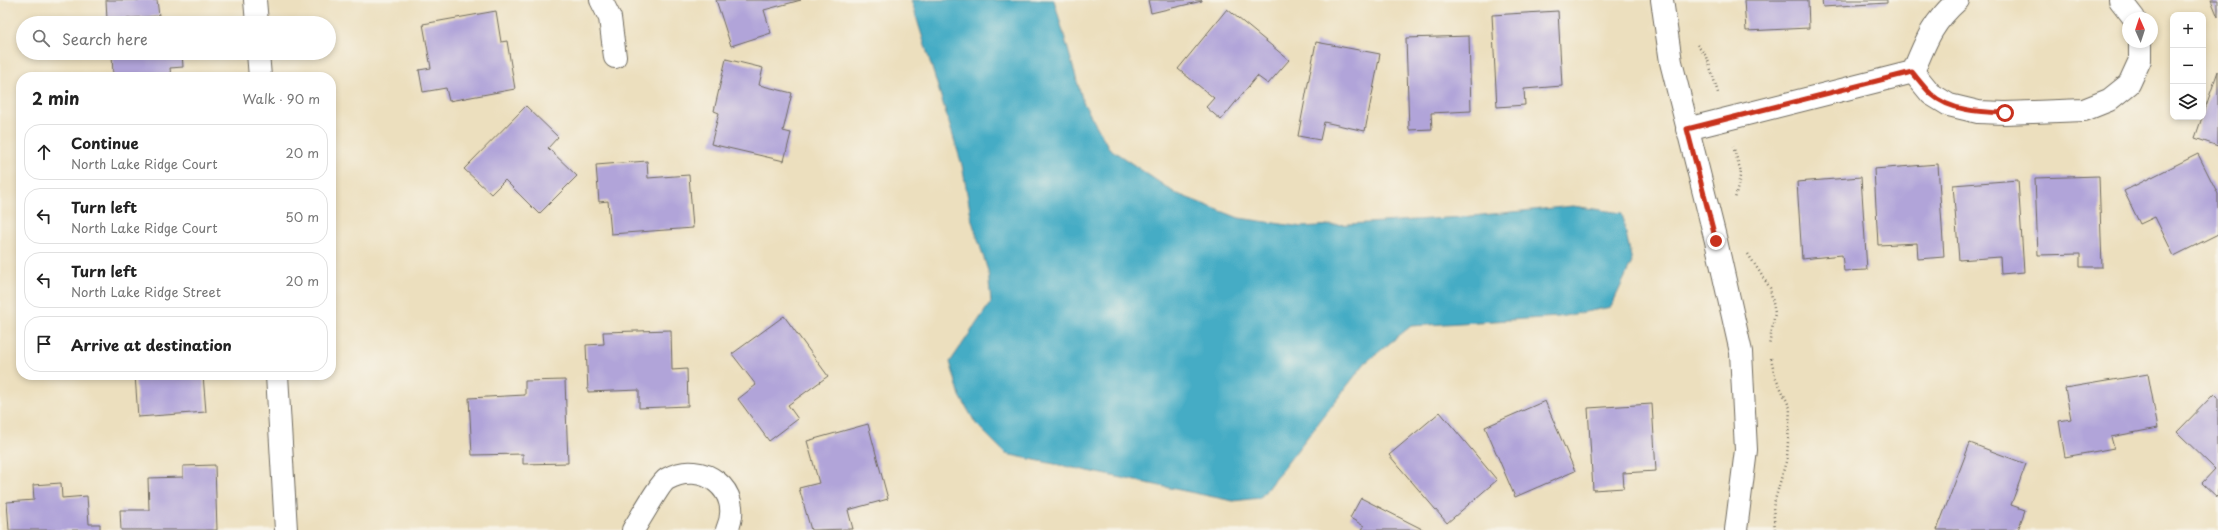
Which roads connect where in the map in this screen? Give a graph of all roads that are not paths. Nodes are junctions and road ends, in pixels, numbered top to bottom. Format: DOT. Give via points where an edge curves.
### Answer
graph roads {
  1 [pos="255,0"];
  2 [pos="601,0"];
  3 [pos="1662,0"];
  4 [pos="1958,0"];
  5 [pos="2120,0"];
  6 [pos="2129,12"];
  7 [pos="256,16"];
  8 [pos="2140,48"];
  9 [pos="615,56"];
  10 [pos="259,60"];
  11 [pos="260,72"];
  12 [pos="1912,72"];
  13 [pos="1687,129"];
  14 [pos="277,380"];
  15 [pos="286,530"];
  16 [pos="633,530"];
  17 [pos="727,530"];
  18 [pos="1736,530"];
  1 -- 7 [label="street"];
  2 -- 9 [label="street" via="610,18"];
  3 -- 13 [label="street" via="1670,62"];
  4 -- 12 [label="street" via="1930,29"];
  5 -- 6 [label="street"];
  8 -- 12 [label="street" via="2140,60 2129,84 2109,100 2084,110 1978,112 1949,105 1931,94"];
  10 -- 11 [label="street"];
  12 -- 13 [label="street"];
  13 -- 18 [label="street" via="1741,352 1746,450"];
  14 -- 15 [label="street"];
  16 -- 17 [label="street" via="665,480 680,473 696,472 717,481 727,490 731,508"];
}
